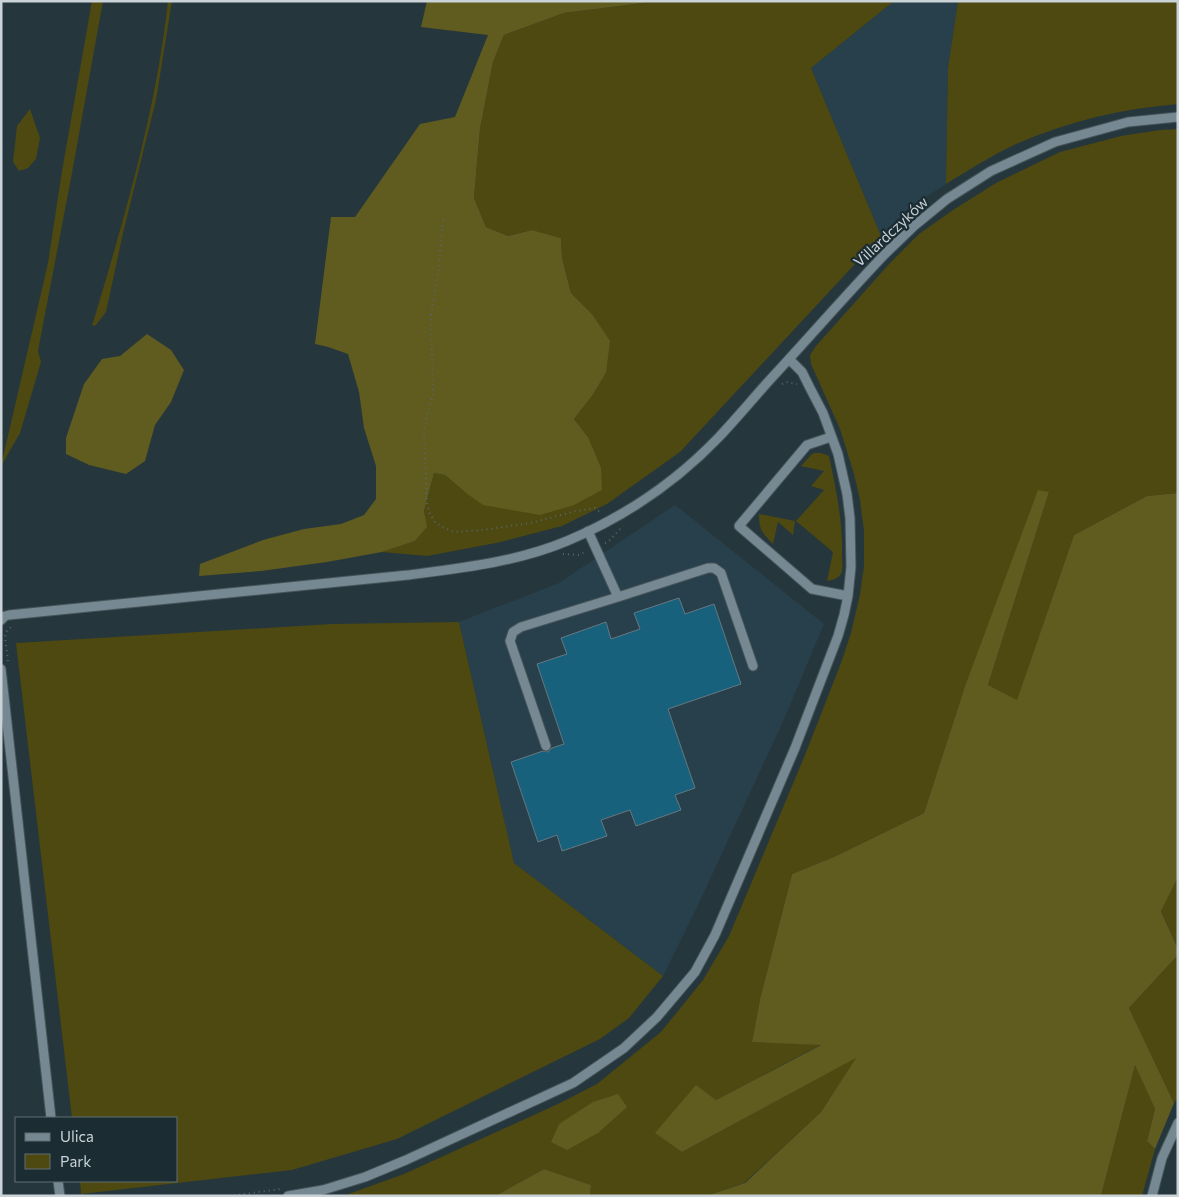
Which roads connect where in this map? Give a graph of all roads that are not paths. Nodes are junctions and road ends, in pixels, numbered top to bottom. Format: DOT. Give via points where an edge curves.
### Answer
graph roads {
  1 [pos="1178,118"];
  2 [pos="789,359"];
  3 [pos="831,436"];
  4 [pos="588,531"];
  5 [pos="848,596"];
  6 [pos="618,597"];
  7 [pos="1,620"];
  8 [pos="752,666"];
  9 [pos="5,669"];
  10 [pos="546,746"];
  11 [pos="51,1117"];
  12 [pos="1178,1123"];
  13 [pos="58,1182"];
  14 [pos="286,1192"];
  15 [pos="60,1196"];
  16 [pos="1152,1196"];
  1 -- 2 [label="street, Villardczyków" via="1128,122 1056,142 990,171 947,199 914,226"];
  2 -- 3 [label="street" via="802,372"];
  2 -- 4 [label="street, Villardczyków" via="719,437 682,472 647,498"];
  3 -- 5 [label="street" via="840,462 850,518"];
  3 -- 5 [label="street" via="807,446 739,526 812,589"];
  4 -- 6 [label="street"];
  4 -- 7 [label="street, Villardczyków" via="566,542 519,557 464,568 9,614"];
  5 -- 14 [label="street" via="838,636 798,739 715,935 695,972 657,1017 624,1048 573,1083 365,1177 322,1190"];
  6 -- 8 [label="street" via="714,568 721,573"];
  6 -- 10 [label="street" via="513,632 510,641"];
  9 -- 11 [label="street"];
  12 -- 16 [label="street" via="1162,1158"];
  13 -- 15 [label="street"];
}
